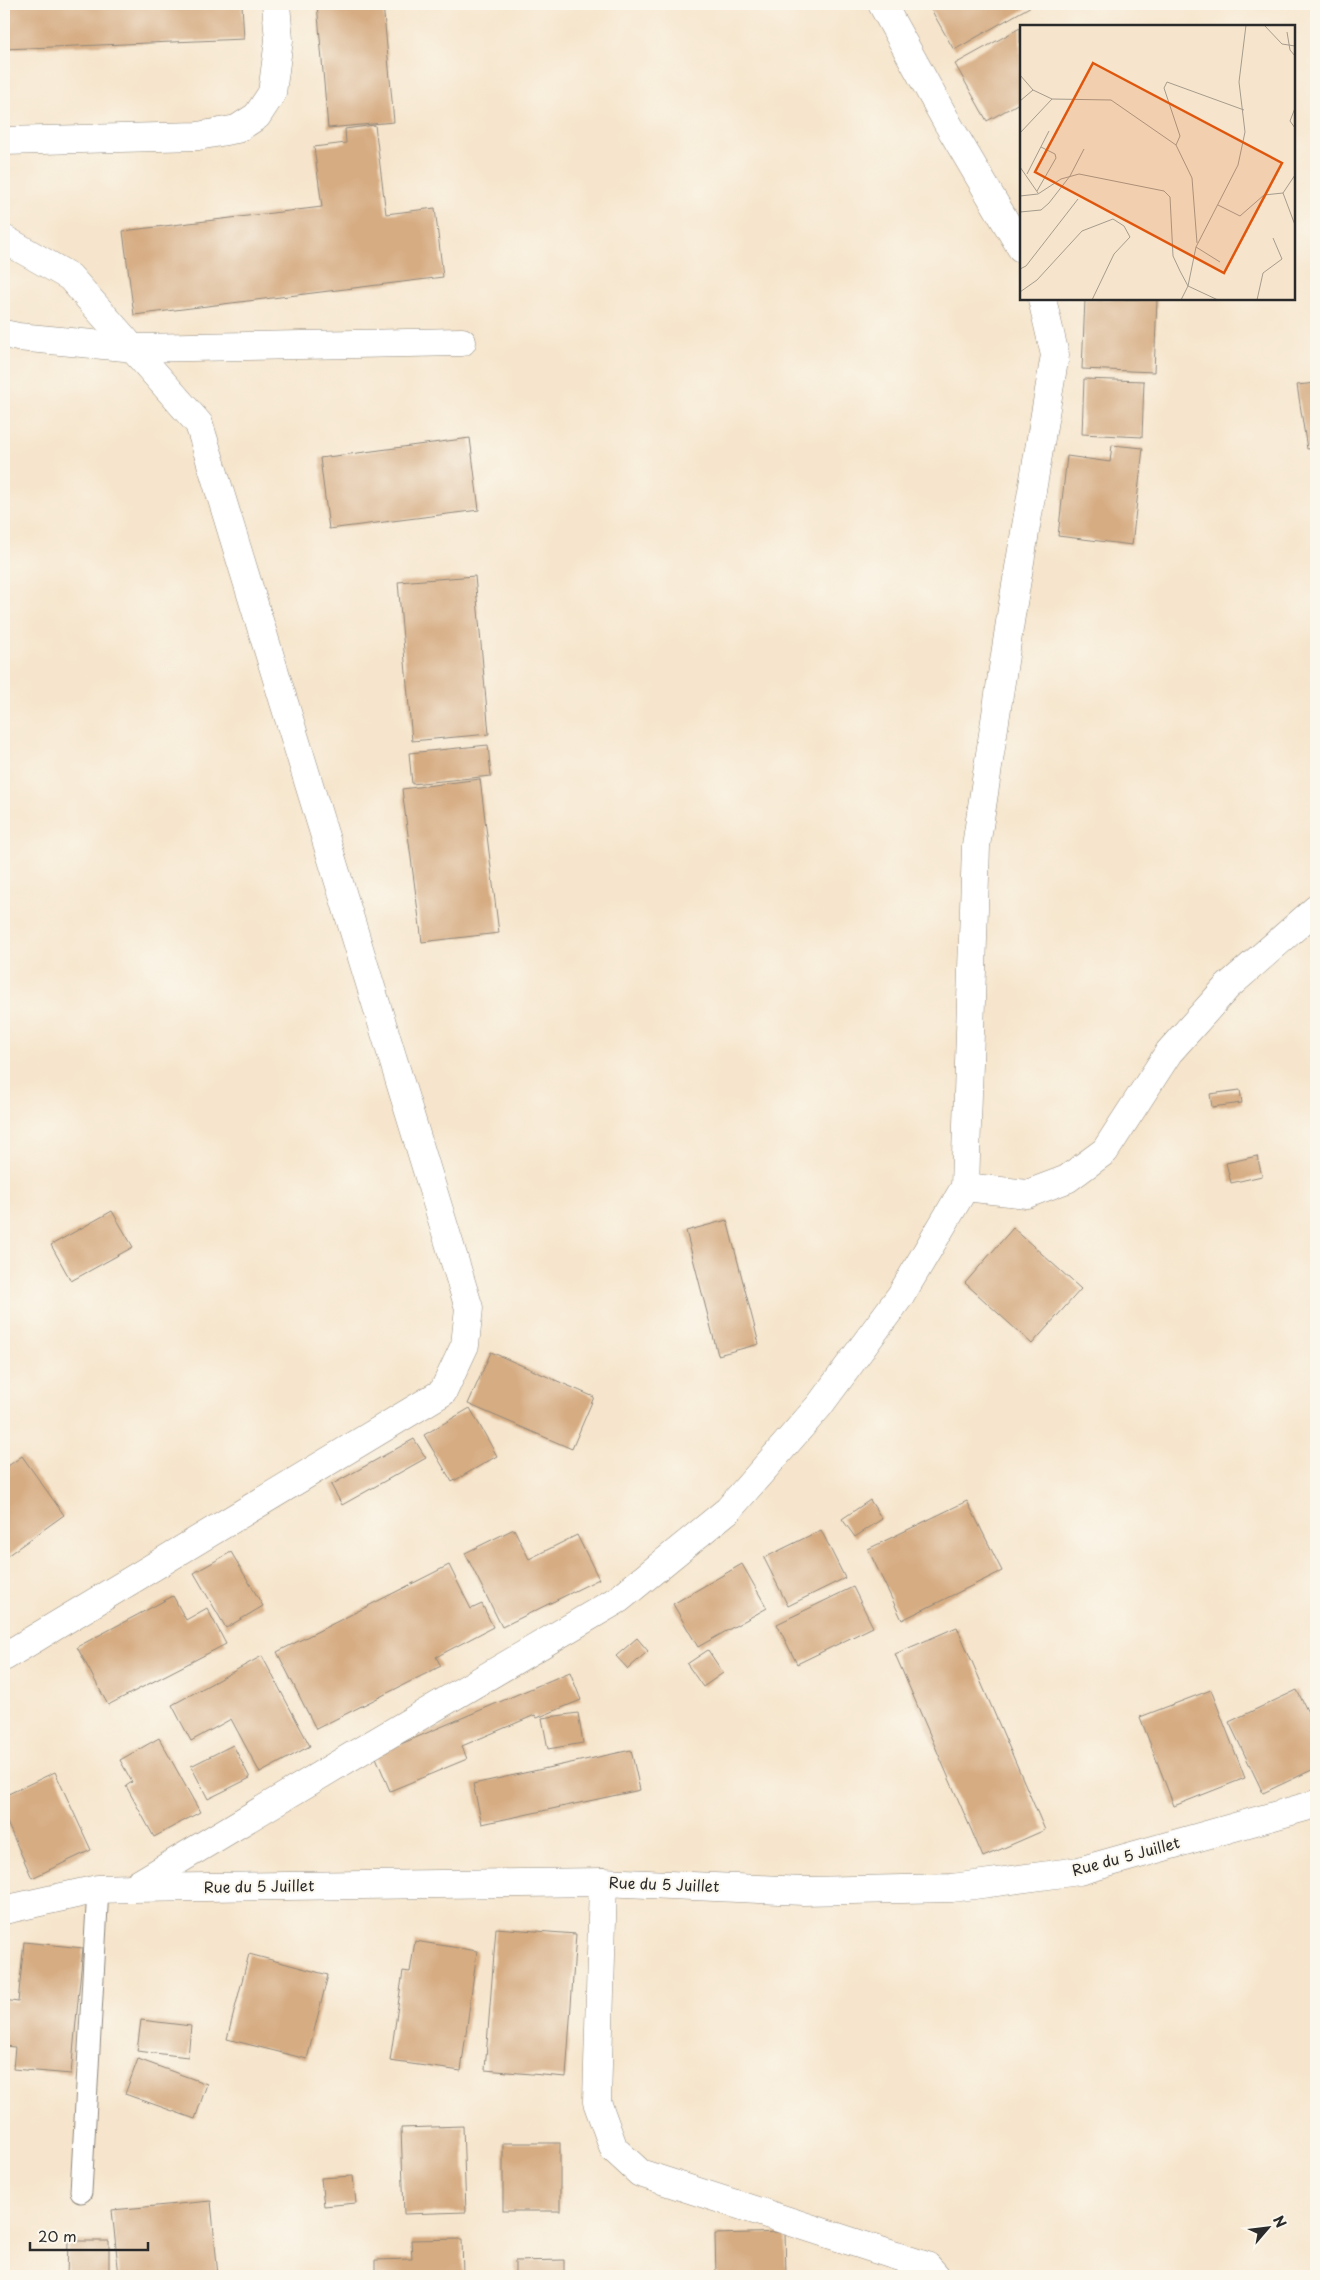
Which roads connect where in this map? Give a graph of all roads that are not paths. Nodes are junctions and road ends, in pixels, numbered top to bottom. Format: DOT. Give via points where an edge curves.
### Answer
graph roads {
  1 [pos="276,4"];
  2 [pos="882,4"];
  3 [pos="4,141"];
  4 [pos="4,239"];
  5 [pos="1020,246"];
  6 [pos="1042,300"];
  7 [pos="4,334"];
  8 [pos="462,342"];
  9 [pos="135,348"];
  10 [pos="1316,909"];
  11 [pos="965,1188"];
  12 [pos="4,1657"];
  13 [pos="1316,1804"];
  14 [pos="602,1882"];
  15 [pos="132,1888"];
  16 [pos="98,1889"];
  17 [pos="4,1910"];
  18 [pos="81,2192"];
  19 [pos="936,2276"];
  1 -- 3 [label="street" via="279,40 272,93 257,116 237,129 198,136"];
  2 -- 5 [label="street"];
  4 -- 9 [label="street" via="70,277"];
  6 -- 11 [label="street" via="1055,355 976,846"];
  7 -- 9 [label="street"];
  8 -- 9 [label="street"];
  9 -- 12 [label="street" via="199,424 469,1308 465,1345 443,1392"];
  10 -- 11 [label="street" via="1227,988 1169,1052 1105,1151 1067,1179 1027,1194"];
  11 -- 15 [label="street" via="901,1295 825,1398 728,1510 619,1600"];
  13 -- 14 [label="street, Rue du 5 Juillet" via="1079,1871 952,1888 803,1891"];
  14 -- 15 [label="street, Rue du 5 Juillet"];
  14 -- 19 [label="street" via="597,2102 614,2149 640,2173 927,2266"];
  15 -- 16 [label="street, Rue du 5 Juillet"];
  16 -- 17 [label="street, Rue du 5 Juillet"];
  16 -- 18 [label="lane"];
}
